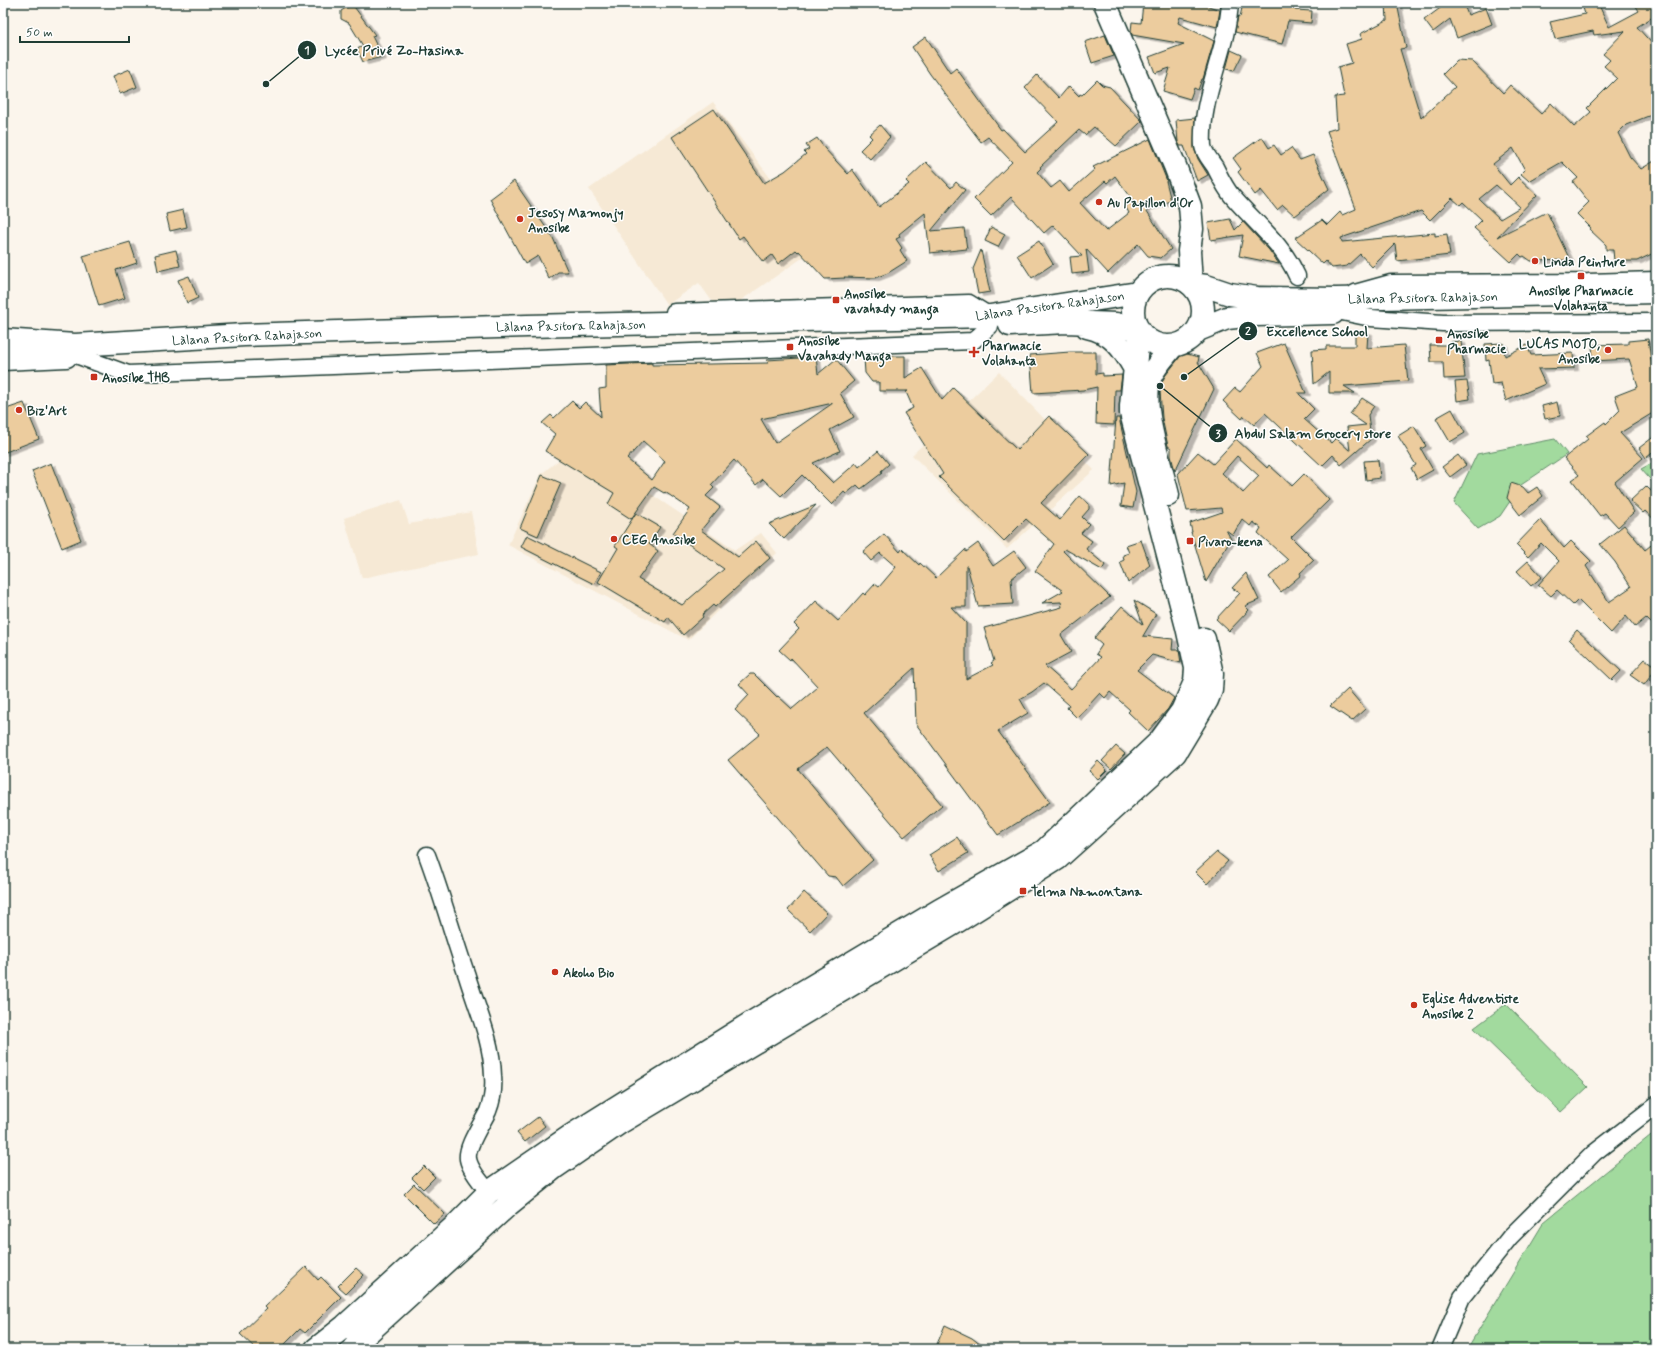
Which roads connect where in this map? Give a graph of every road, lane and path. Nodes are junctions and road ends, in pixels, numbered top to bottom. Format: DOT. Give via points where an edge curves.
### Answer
graph roads {
  1 [pos="1104,3"];
  2 [pos="1230,3"];
  3 [pos="1190,251"];
  4 [pos="1297,276"];
  5 [pos="1656,280"];
  6 [pos="1191,284"];
  7 [pos="1656,292"];
  8 [pos="1138,293"];
  9 [pos="1230,294"];
  10 [pos="1339,306"];
  11 [pos="1656,306"];
  12 [pos="990,321"];
  13 [pos="1066,322"];
  14 [pos="1656,322"];
  15 [pos="1198,330"];
  16 [pos="1141,332"];
  17 [pos="3,340"];
  18 [pos="1173,346"];
  19 [pos="75,350"];
  20 [pos="3,359"];
  21 [pos="1134,369"];
  22 [pos="427,855"];
  23 [pos="1656,1105"];
  24 [pos="489,1192"];
  25 [pos="316,1349"];
  26 [pos="353,1349"];
  27 [pos="1440,1349"];
  1 -- 3 [label="street" via="1190,206"];
  2 -- 4 [label="street" via="1222,46 1209,90 1203,148 1230,195 1277,245 1291,263"];
  3 -- 6 [label="street"];
  3 -- 9 [label="street" via="1204,270"];
  5 -- 10 [label="street" via="1391,283"];
  6 -- 8 [label="street" via="1168,275 1156,278"];
  6 -- 9 [label="street, Làlana Pasitora Rahajason"];
  6 -- 15 [label="street" via="1203,303 1202,322"];
  7 -- 10 [label="street, Làlana Pasitora Rahajason"];
  8 -- 12 [label="street, Làlana Pasitora Rahajason"];
  8 -- 16 [label="street" via="1133,305 1134,318"];
  9 -- 10 [label="street, Làlana Pasitora Rahajason"];
  10 -- 11 [label="street, Làlana Pasitora Rahajason" via="1445,312"];
  10 -- 14 [label="street" via="1371,318 1443,323"];
  10 -- 15 [label="street, Làlana Pasitora Rahajason" via="1227,318"];
  12 -- 13 [label="street, Làlana Pasitora Rahajason"];
  12 -- 19 [label="street, Làlana Pasitora Rahajason"];
  13 -- 16 [label="street, Làlana Pasitora Rahajason" via="1116,324"];
  13 -- 21 [label="street" via="1094,329 1111,337 1126,352"];
  15 -- 18 [label="street" via="1184,342"];
  16 -- 18 [label="street" via="1151,342"];
  16 -- 21 [label="street"];
  17 -- 19 [label="street, Làlana Pasitora Rahajason"];
  18 -- 26 [label="street" via="1155,368 1150,380 1147,401 1151,427 1212,678 1207,700 1175,754 1057,859 621,1122 554,1168 508,1205"];
  19 -- 20 [label="street, Làlana Pasitora Rahajason"];
  21 -- 24 [label="street" via="1131,413 1196,668 1195,682 1182,711 1160,741 1044,851 754,1021 572,1135"];
  22 -- 24 [label="street" via="490,1050 492,1093 488,1110 471,1145 468,1159 476,1177"];
  23 -- 27 [label="street" via="1594,1153 1510,1237 1462,1297"];
  24 -- 25 [label="street" via="345,1326"];
}
